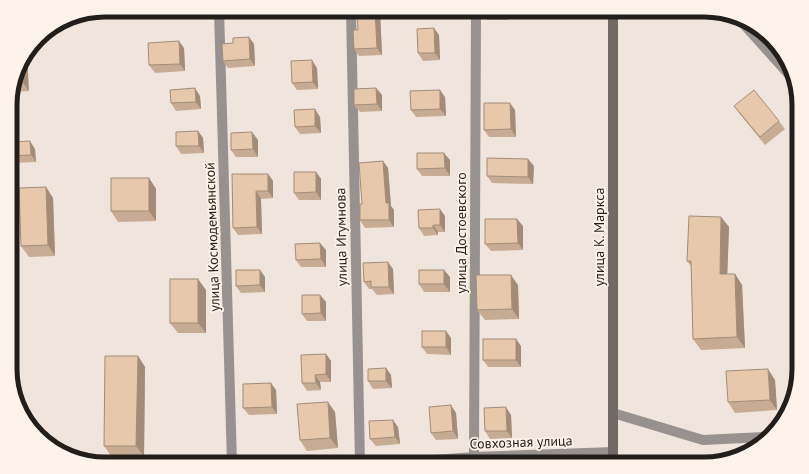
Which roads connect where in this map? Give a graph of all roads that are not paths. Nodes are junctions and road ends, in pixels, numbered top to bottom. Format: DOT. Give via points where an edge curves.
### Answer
graph roads {
  1 [pos="219,17"];
  2 [pos="351,17"];
  3 [pos="476,17"];
  4 [pos="613,17"];
  5 [pos="748,29"];
  6 [pos="784,69"];
  7 [pos="613,413"];
  8 [pos="760,437"];
  9 [pos="613,452"];
  10 [pos="232,457"];
  11 [pos="360,457"];
  12 [pos="474,457"];
  13 [pos="613,457"];
  1 -- 10 [label="street, улица Космодемьянской"];
  2 -- 11 [label="street, улица Игумнова"];
  3 -- 12 [label="street, улица Достоевского"];
  4 -- 7 [label="main road, улица К. Маркса"];
  5 -- 6 [label="street"];
  7 -- 8 [label="street" via="703,440"];
  7 -- 9 [label="main road, улица К. Маркса"];
  9 -- 12 [label="street, Совхозная улица"];
  9 -- 13 [label="main road, улица К. Маркса"];
}
